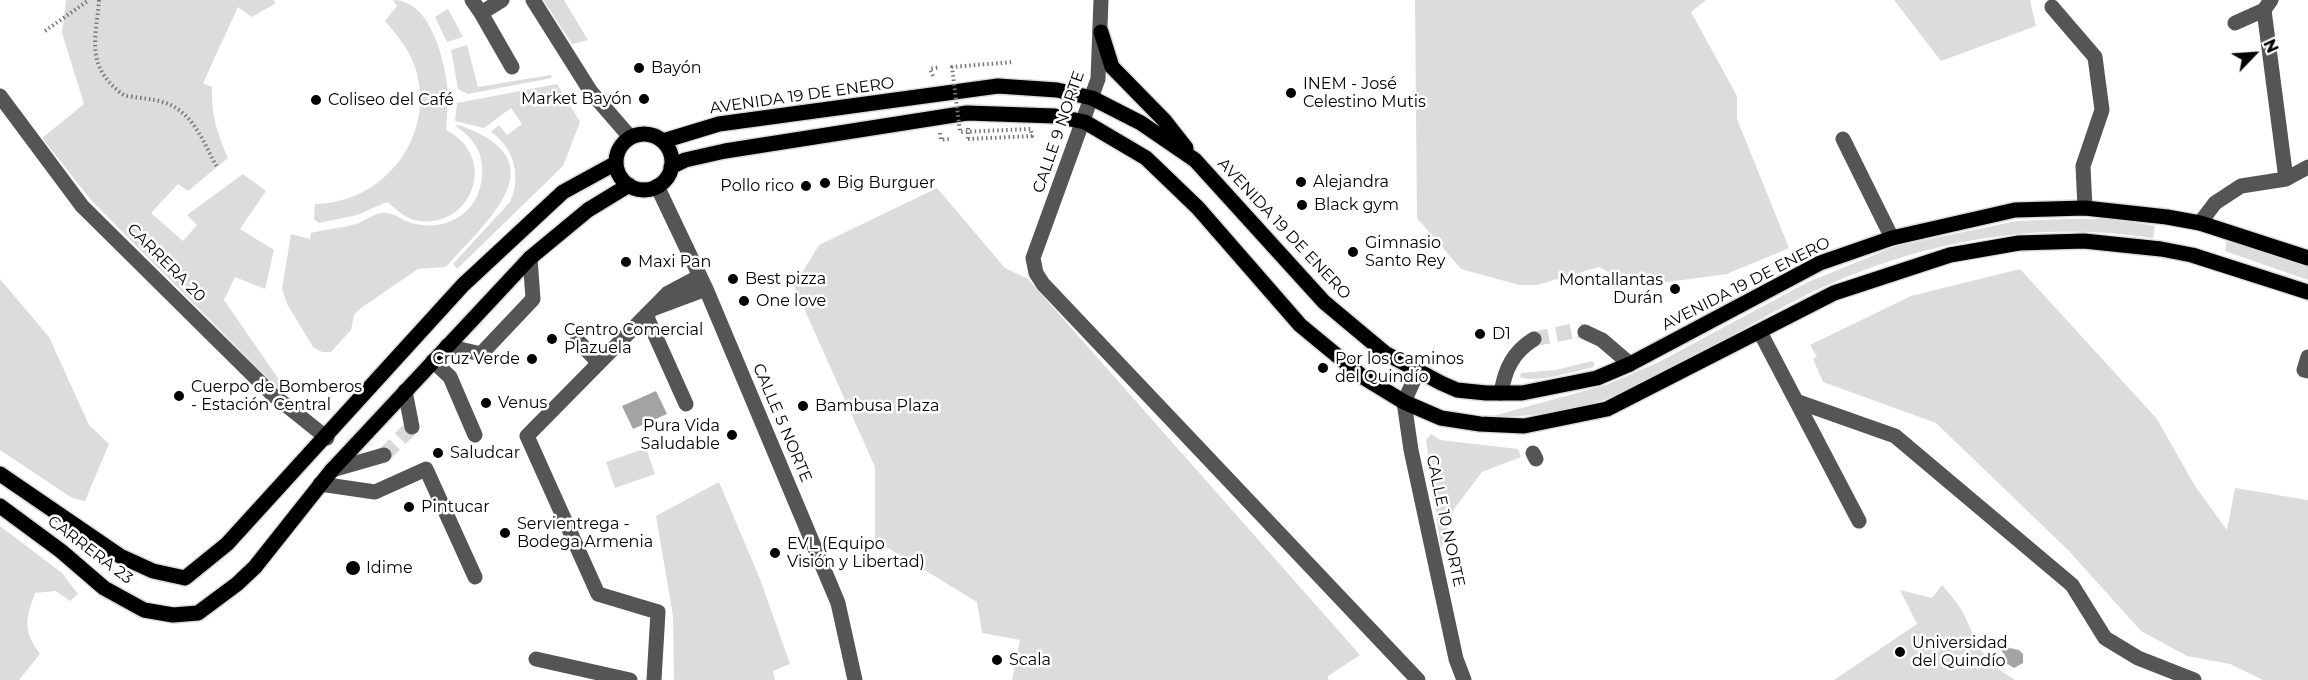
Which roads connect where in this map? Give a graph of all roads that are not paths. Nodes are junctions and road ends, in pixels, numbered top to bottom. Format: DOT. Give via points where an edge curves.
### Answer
graph roads {
  1 [pos="502,0"];
  2 [pos="533,0"];
  3 [pos="1101,0"];
  4 [pos="2267,5"];
  5 [pos="477,6"];
  6 [pos="2052,7"];
  7 [pos="2235,23"];
  8 [pos="1101,32"];
  9 [pos="512,67"];
  10 [pos="0,96"];
  11 [pos="1092,98"];
  12 [pos="1085,122"];
  13 [pos="630,137"];
  14 [pos="1843,139"];
  15 [pos="663,141"];
  16 [pos="1195,160"];
  17 [pos="616,163"];
  18 [pos="671,167"];
  19 [pos="2308,168"];
  20 [pos="2286,179"];
  21 [pos="629,185"];
  22 [pos="657,186"];
  23 [pos="2085,208"];
  24 [pos="2200,223"];
  25 [pos="1892,238"];
  26 [pos="530,258"];
  27 [pos="2308,258"];
  28 [pos="703,283"];
  29 [pos="2308,292"];
  30 [pos="649,312"];
  31 [pos="1585,332"];
  32 [pos="1760,332"];
  33 [pos="1534,339"];
  34 [pos="577,340"];
  35 [pos="447,346"];
  36 [pos="2308,357"];
  37 [pos="433,361"];
  38 [pos="599,363"];
  39 [pos="1630,364"];
  40 [pos="1418,371"];
  41 [pos="2308,371"];
  42 [pos="405,391"];
  43 [pos="1501,393"];
  44 [pos="1796,401"];
  45 [pos="1404,402"];
  46 [pos="686,404"];
  47 [pos="412,427"];
  48 [pos="475,435"];
  49 [pos="327,438"];
  50 [pos="384,455"];
  51 [pos="332,470"];
  52 [pos="0,474"];
  53 [pos="320,484"];
  54 [pos="0,506"];
  55 [pos="1859,520"];
  56 [pos="475,577"];
  57 [pos="536,659"];
  58 [pos="630,680"];
  59 [pos="654,680"];
  60 [pos="855,680"];
  61 [pos="1418,680"];
  62 [pos="1464,680"];
  63 [pos="2194,680"];
  1 -- 5 [label="street"];
  2 -- 13 [label="street" via="591,92"];
  3 -- 8 [label="street, CALLE 9 NORTE"];
  4 -- 7 [label="street"];
  4 -- 20 [label="street"];
  5 -- 9 [label="street"];
  6 -- 23 [label="street" via="2095,57 2102,110 2083,166"];
  8 -- 11 [label="street, CALLE 9 NORTE" via="1098,79"];
  8 -- 16 [label="main road" via="1112,67 1164,120"];
  10 -- 49 [label="street, CARRERA 20" via="82,206 273,394"];
  11 -- 12 [label="street, CALLE 9 NORTE"];
  11 -- 15 [label="main road, AVENIDA 19 DE ENERO" via="1057,90 998,87 719,124"];
  11 -- 16 [label="main road, AVENIDA 19 DE ENERO" via="1141,123"];
  12 -- 18 [label="main road" via="1055,116 967,113 725,151"];
  12 -- 45 [label="main road" via="1146,158 1198,208 1300,325 1363,377"];
  12 -- 61 [label="street, CALLE 9 NORTE" via="1033,258 1036,273"];
  13 -- 15 [label="main road" via="647,134"];
  13 -- 17 [label="main road" via="620,148"];
  14 -- 25 [label="street"];
  15 -- 18 [label="main road"];
  16 -- 40 [label="main road, AVENIDA 19 DE ENERO" via="1324,302 1385,353"];
  17 -- 21 [label="main road"];
  17 -- 49 [label="main road" via="563,192 463,285"];
  18 -- 22 [label="main road"];
  19 -- 20 [label="street"];
  20 -- 24 [label="street" via="2241,186 2215,203"];
  21 -- 22 [label="main road" via="643,189"];
  21 -- 26 [label="main road" via="588,210"];
  22 -- 28 [label="street, CALLE 5 NORTE"];
  23 -- 24 [label="main road, AVENIDA 19 DE ENERO"];
  23 -- 25 [label="main road, AVENIDA 19 DE ENERO" via="2015,210"];
  24 -- 27 [label="main road, AVENIDA 19 DE ENERO"];
  25 -- 39 [label="main road, AVENIDA 19 DE ENERO" via="1820,263"];
  26 -- 35 [label="main road"];
  26 -- 35 [label="street" via="533,299 481,354"];
  28 -- 30 [label="street"];
  28 -- 60 [label="street, CALLE 5 NORTE" via="838,603"];
  29 -- 32 [label="main road" via="2161,249 2084,241 2019,243 1950,255 1834,293"];
  30 -- 38 [label="street"];
  30 -- 46 [label="street"];
  31 -- 39 [label="street" via="1602,340"];
  32 -- 44 [label="street"];
  32 -- 45 [label="main road" via="1607,409 1524,426 1441,418"];
  33 -- 43 [label="street" via="1513,357"];
  34 -- 38 [label="street"];
  35 -- 37 [label="main road"];
  36 -- 41 [label="street" via="2304,370"];
  37 -- 42 [label="main road"];
  37 -- 48 [label="street" via="450,377"];
  38 -- 59 [label="street" via="527,436 598,594 658,612"];
  39 -- 43 [label="main road, AVENIDA 19 DE ENERO" via="1597,378 1522,393"];
  40 -- 43 [label="main road, AVENIDA 19 DE ENERO" via="1457,390"];
  40 -- 45 [label="street"];
  42 -- 47 [label="street"];
  42 -- 51 [label="main road"];
  44 -- 55 [label="street"];
  44 -- 63 [label="street" via="1895,436 2072,585 2105,638 2138,658"];
  45 -- 62 [label="street, CALLE 10 NORTE" via="1453,647"];
  49 -- 52 [label="main road, CARRERA 23" via="227,544 185,578 153,571 120,556"];
  50 -- 51 [label="street"];
  51 -- 53 [label="main road"];
  53 -- 54 [label="main road, CARRERA 23" via="272,548 237,584 198,613 173,615 144,610 104,588"];
  53 -- 56 [label="street" via="375,492 426,469"];
  57 -- 58 [label="street"];
}
